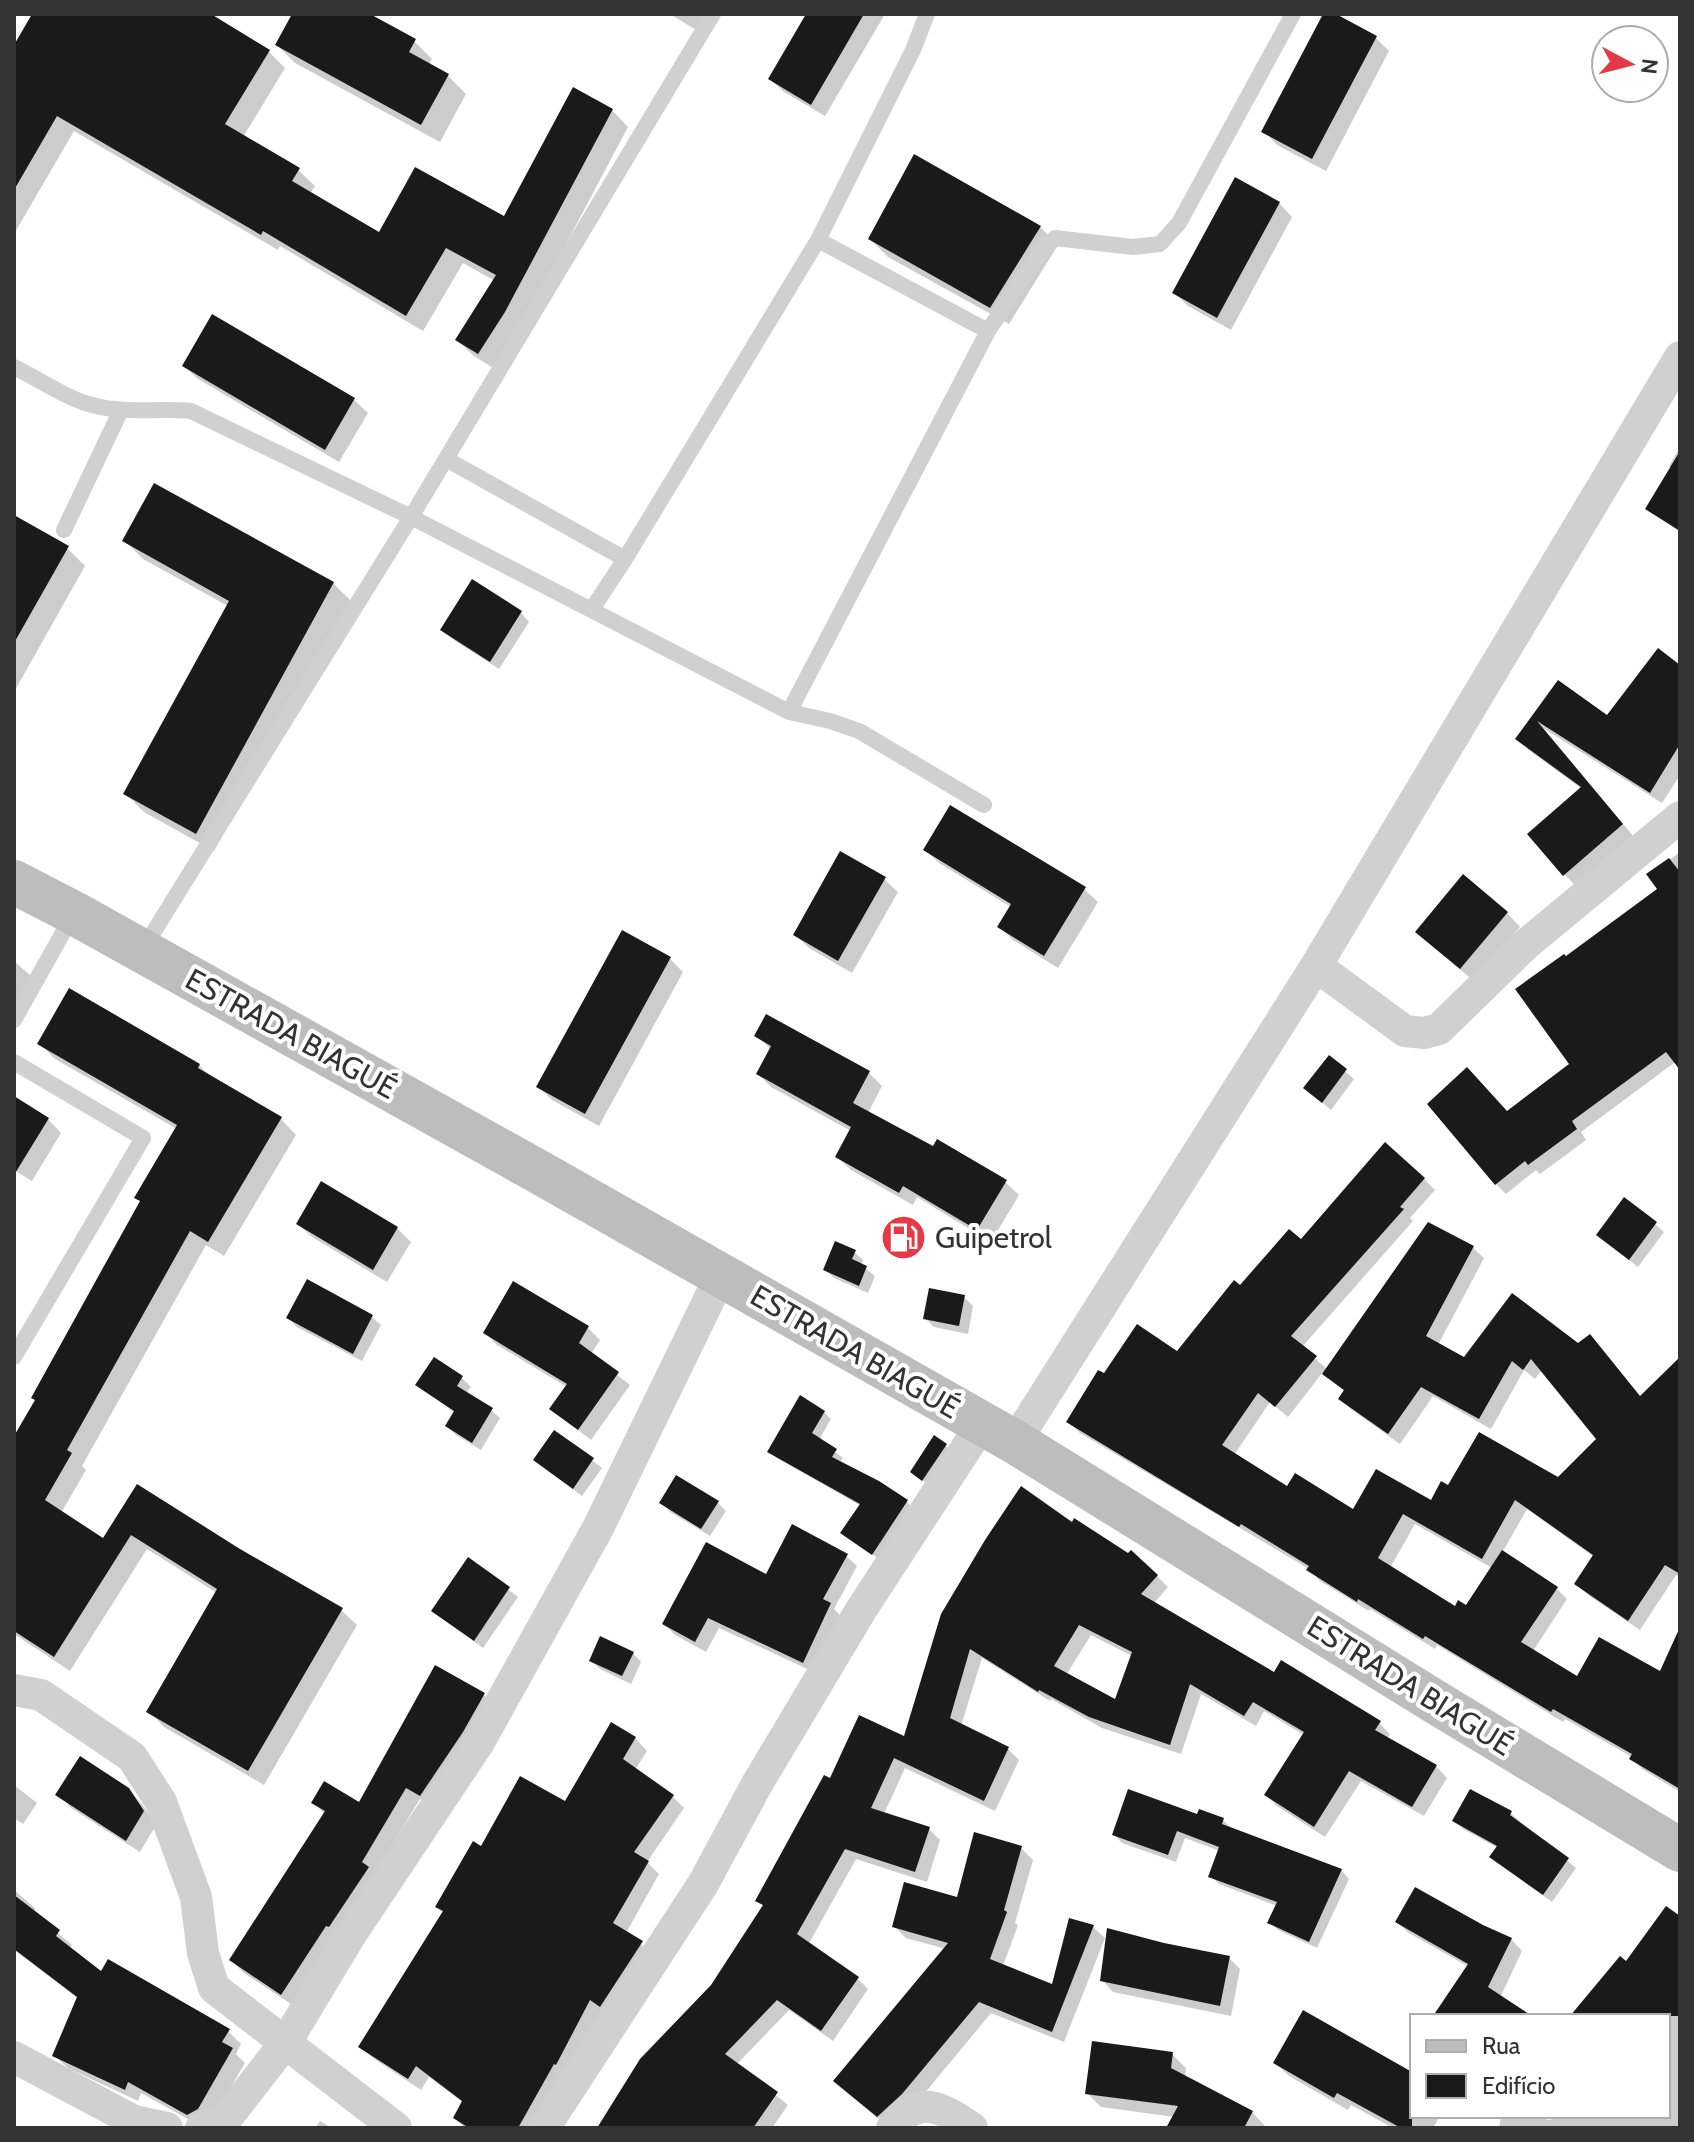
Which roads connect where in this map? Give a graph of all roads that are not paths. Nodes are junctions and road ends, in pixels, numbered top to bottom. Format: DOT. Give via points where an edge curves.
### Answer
graph roads {
  1 [pos="713,14"];
  2 [pos="927,14"];
  3 [pos="1293,14"];
  4 [pos="818,240"];
  5 [pos="988,331"];
  6 [pos="1680,357"];
  7 [pos="14,367"];
  8 [pos="121,410"];
  9 [pos="446,459"];
  10 [pos="411,517"];
  11 [pos="64,530"];
  12 [pos="625,559"];
  13 [pos="592,609"];
  14 [pos="789,712"];
  15 [pos="984,805"];
  16 [pos="1680,817"];
  17 [pos="14,882"];
  18 [pos="74,913"];
  19 [pos="142,951"];
  20 [pos="1316,966"];
  21 [pos="14,1020"];
  22 [pos="14,1062"];
  23 [pos="721,1275"];
  24 [pos="14,1357"];
  25 [pos="999,1433"];
  26 [pos="14,1690"];
  27 [pos="1680,1850"];
  28 [pos="286,2042"];
  29 [pos="14,2057"];
  30 [pos="167,2128"];
  31 [pos="201,2128"];
  32 [pos="396,2128"];
  33 [pos="544,2128"];
  34 [pos="892,2128"];
  35 [pos="972,2128"];
  1 -- 9 [label="lane"];
  2 -- 4 [label="lane"];
  3 -- 5 [label="lane" via="1179,223 1160,244 1133,247 1055,238"];
  4 -- 5 [label="lane"];
  4 -- 12 [label="lane"];
  5 -- 14 [label="lane"];
  6 -- 20 [label="street"];
  7 -- 8 [label="lane" via="90,405"];
  8 -- 10 [label="lane" via="191,411"];
  8 -- 11 [label="lane"];
  9 -- 10 [label="lane"];
  9 -- 12 [label="lane"];
  10 -- 13 [label="lane"];
  10 -- 19 [label="lane"];
  12 -- 13 [label="lane"];
  13 -- 14 [label="lane"];
  14 -- 15 [label="lane" via="859,731"];
  16 -- 20 [label="street" via="1524,946 1439,1029 1405,1031"];
  17 -- 18 [label="main road, ESTRADA BIAGUÉ"];
  18 -- 19 [label="main road, ESTRADA BIAGUÉ"];
  18 -- 21 [label="lane"];
  19 -- 23 [label="main road, ESTRADA BIAGUÉ"];
  20 -- 25 [label="street"];
  22 -- 24 [label="lane" via="143,1138"];
  23 -- 25 [label="main road, ESTRADA BIAGUÉ"];
  23 -- 28 [label="street" via="598,1528 479,1742"];
  25 -- 27 [label="main road, ESTRADA BIAGUÉ"];
  25 -- 33 [label="street" via="861,1610 703,1884"];
  26 -- 28 [label="street" via="41,1695 132,1757 161,1802 196,1897 214,1988"];
  28 -- 31 [label="street" via="226,2119"];
  28 -- 32 [label="street"];
  29 -- 30 [label="street" via="134,2121"];
  34 -- 35 [label="street" via="910,2109 925,2106 948,2112"];
}
